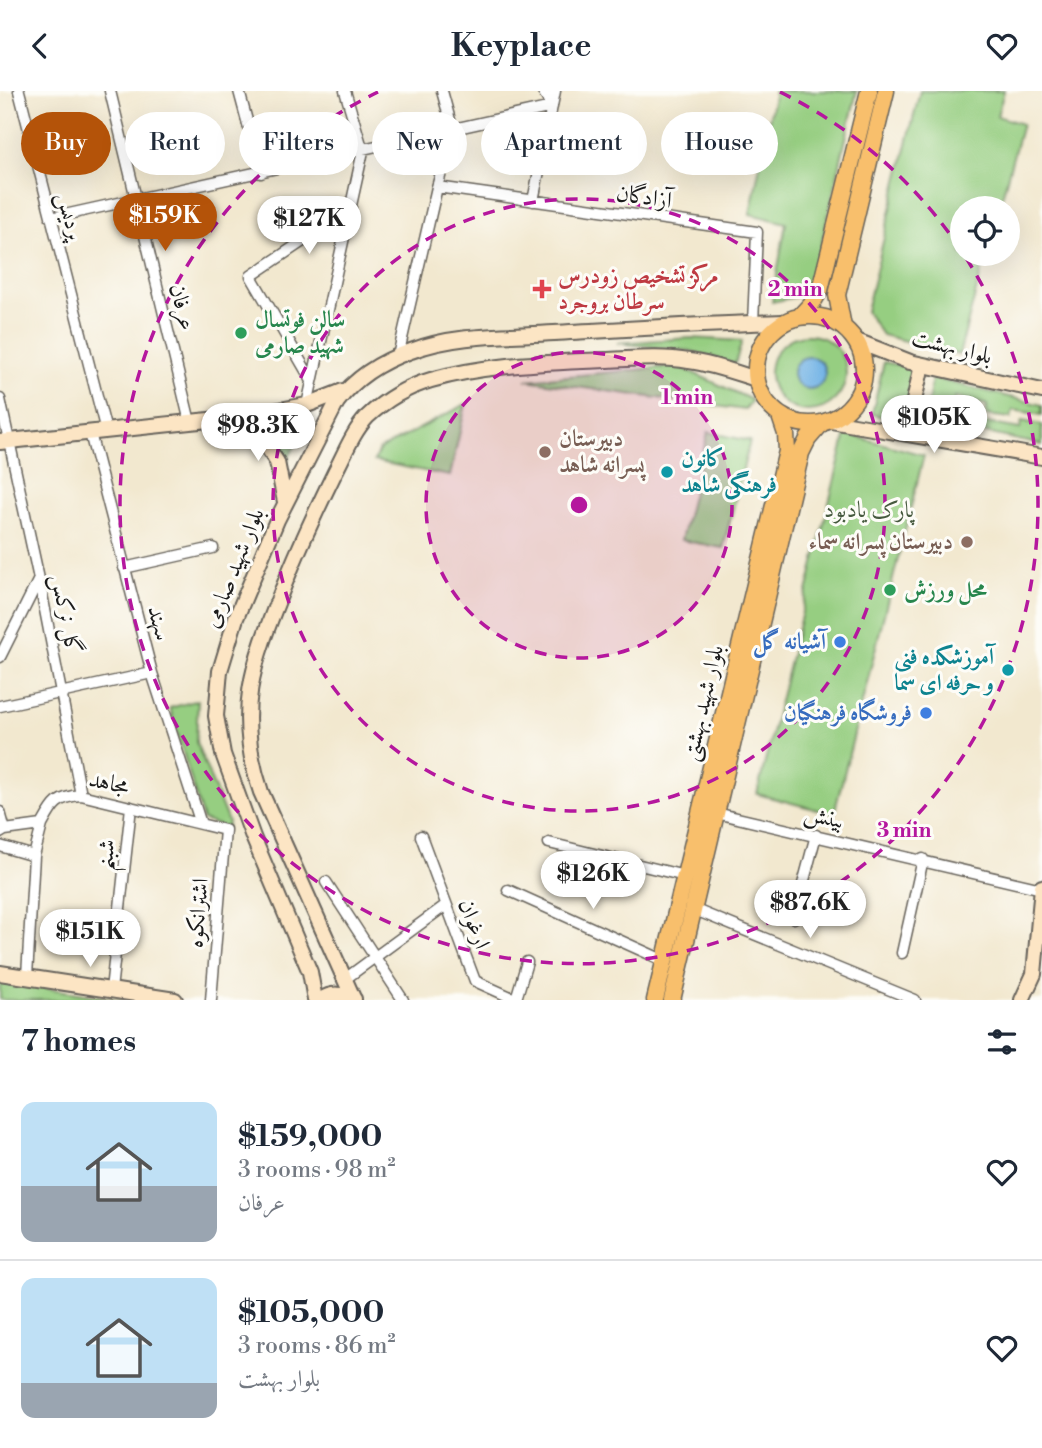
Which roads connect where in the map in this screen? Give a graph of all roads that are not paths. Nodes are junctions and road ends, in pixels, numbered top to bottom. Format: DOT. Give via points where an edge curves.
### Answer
graph roads {
  1 [pos="19,91"];
  2 [pos="110,91"];
  3 [pos="239,91"];
  4 [pos="345,91"];
  5 [pos="442,91"];
  6 [pos="543,91"];
  7 [pos="555,91"];
  8 [pos="869,91"];
  9 [pos="886,91"];
  10 [pos="552,107"];
  11 [pos="245,112"];
  12 [pos="448,112"];
  13 [pos="467,128"];
  14 [pos="372,149"];
  15 [pos="363,151"];
  16 [pos="358,152"];
  17 [pos="252,175"];
  18 [pos="440,175"];
  19 [pos="437,187"];
  20 [pos="136,200"];
  21 [pos="533,201"];
  22 [pos="349,210"];
  23 [pos="51,219"];
  24 [pos="800,317"];
  25 [pos="784,322"];
  26 [pos="753,323"];
  27 [pos="843,327"];
  28 [pos="855,339"];
  29 [pos="398,356"];
  30 [pos="922,365"];
  31 [pos="756,379"];
  32 [pos="312,381"];
  33 [pos="346,389"];
  34 [pos="1042,391"];
  35 [pos="0,399"];
  36 [pos="307,405"];
  37 [pos="247,416"];
  38 [pos="780,416"];
  39 [pos="190,422"];
  40 [pos="826,422"];
  41 [pos="106,431"];
  42 [pos="907,432"];
  43 [pos="90,433"];
  44 [pos="5,442"];
  45 [pos="1042,457"];
  46 [pos="285,502"];
  47 [pos="213,548"];
  48 [pos="124,568"];
  49 [pos="39,579"];
  50 [pos="0,657"];
  51 [pos="152,673"];
  52 [pos="61,691"];
  53 [pos="0,706"];
  54 [pos="81,795"];
  55 [pos="131,807"];
  56 [pos="0,812"];
  57 [pos="716,813"];
  58 [pos="201,824"];
  59 [pos="42,825"];
  60 [pos="225,830"];
  61 [pos="2,832"];
  62 [pos="816,835"];
  63 [pos="421,836"];
  64 [pos="549,843"];
  65 [pos="0,846"];
  66 [pos="34,856"];
  67 [pos="923,859"];
  68 [pos="685,876"];
  69 [pos="326,883"];
  70 [pos="1042,888"];
  71 [pos="508,890"];
  72 [pos="446,905"];
  73 [pos="693,909"];
  74 [pos="794,918"];
  75 [pos="902,954"];
  76 [pos="376,958"];
  77 [pos="665,961"];
  78 [pos="527,962"];
  79 [pos="0,972"];
  80 [pos="1038,975"];
  81 [pos="27,976"];
  82 [pos="345,979"];
  83 [pos="111,990"];
  84 [pos="354,999"];
  85 [pos="175,1000"];
  86 [pos="211,1000"];
  87 [pos="315,1000"];
  88 [pos="321,1000"];
  89 [pos="403,1000"];
  90 [pos="517,1000"];
  91 [pos="655,1000"];
  92 [pos="672,1000"];
  93 [pos="915,1000"];
  94 [pos="1022,1000"];
  1 -- 23 [label="street, پردیس"];
  2 -- 20 [label="street, عرفان"];
  3 -- 11 [label="street"];
  4 -- 15 [label="street"];
  5 -- 12 [label="street"];
  6 -- 10 [label="street"];
  7 -- 10 [label="street"];
  8 -- 24 [label="main road" via="820,290"];
  9 -- 27 [label="main road" via="837,295"];
  10 -- 13 [label="street"];
  10 -- 21 [label="street"];
  14 -- 15 [label="street"];
  15 -- 16 [label="street"];
  15 -- 22 [label="street"];
  17 -- 20 [label="street"];
  18 -- 19 [label="street"];
  19 -- 21 [label="street, آزادگان"];
  19 -- 29 [label="street"];
  20 -- 23 [label="street"];
  20 -- 39 [label="street, عرفان"];
  21 -- 26 [label="street, آزادگان" via="757,232"];
  22 -- 32 [label="street"];
  22 -- 32 [label="street" via="251,276"];
  23 -- 41 [label="street, پردیس"];
  24 -- 25 [label="main road"];
  24 -- 27 [label="main road" via="825,318"];
  25 -- 26 [label="main road, بلوار شهید صارمی"];
  25 -- 31 [label="main road" via="761,346"];
  26 -- 29 [label="main road, بلوار شهید صارمی" via="457,340"];
  27 -- 28 [label="main road"];
  28 -- 30 [label="main road, بلوار بهشت"];
  28 -- 40 [label="main road" via="864,365 860,392 853,404"];
  29 -- 33 [label="main road, بلوار شهید صارمی"];
  30 -- 34 [label="main road, بلوار بهشت"];
  30 -- 42 [label="main road"];
  31 -- 38 [label="main road" via="764,400"];
  31 -- 82 [label="main road" via="713,366 656,358 500,368 410,388 376,409 355,434 305,532 262,639 247,715 251,758 261,792"];
  32 -- 36 [label="street"];
  33 -- 36 [label="main road"];
  33 -- 46 [label="main road, بلوار شهید صارمی"];
  35 -- 44 [label="street, گل نرکس"];
  36 -- 37 [label="main road"];
  37 -- 39 [label="main road"];
  37 -- 46 [label="main road" via="277,462"];
  38 -- 40 [label="main road" via="807,425"];
  38 -- 68 [label="main road, بلوار شهید بهشتی" via="787,451"];
  39 -- 41 [label="main road"];
  40 -- 42 [label="main road"];
  40 -- 57 [label="main road, بلوار شهید بهشتی" via="801,453"];
  41 -- 43 [label="main road"];
  42 -- 45 [label="main road"];
  43 -- 44 [label="main road"];
  43 -- 48 [label="street, سهند"];
  44 -- 49 [label="street, گل نرکس"];
  46 -- 87 [label="main road, بلوار شهید صارمی" via="230,634 220,671 216,716 229,771 302,952"];
  47 -- 48 [label="street"];
  48 -- 51 [label="street, سهند"];
  49 -- 50 [label="street"];
  49 -- 52 [label="street, گل نرکس"];
  51 -- 52 [label="street, سهند"];
  51 -- 58 [label="street"];
  52 -- 53 [label="street, سهند"];
  52 -- 54 [label="street, گل نرکس"];
  54 -- 55 [label="street, مجاهد"];
  54 -- 59 [label="street, مجاهد" via="66,796 53,804"];
  55 -- 58 [label="street, مجاهد"];
  55 -- 83 [label="street, شبنم"];
  56 -- 61 [label="street"];
  57 -- 62 [label="street, بینش"];
  57 -- 73 [label="main road, بلوار شهید بهشتی"];
  58 -- 60 [label="street, مجاهد"];
  59 -- 61 [label="street"];
  59 -- 66 [label="street"];
  60 -- 86 [label="street, اشترانکوه"];
  62 -- 67 [label="street, بینش"];
  62 -- 74 [label="street"];
  63 -- 72 [label="street, ارغوان"];
  64 -- 68 [label="street"];
  65 -- 66 [label="street"];
  66 -- 81 [label="street"];
  67 -- 70 [label="street, بینش"];
  67 -- 75 [label="street"];
  68 -- 77 [label="main road, بلوار شهید بهشتی"];
  69 -- 76 [label="street"];
  70 -- 80 [label="main road"];
  71 -- 77 [label="street"];
  72 -- 76 [label="street"];
  72 -- 90 [label="street, ارغوان" via="475,981"];
  73 -- 92 [label="main road, بلوار شهید بهشتی"];
  73 -- 93 [label="street"];
  76 -- 82 [label="street"];
  76 -- 89 [label="street"];
  77 -- 91 [label="main road, بلوار شهید بهشتی"];
  78 -- 90 [label="street"];
  79 -- 81 [label="main road"];
  80 -- 94 [label="main road"];
  81 -- 83 [label="main road"];
  82 -- 84 [label="main road"];
  83 -- 85 [label="main road"];
  84 -- 88 [label="main road" via="332,994"];
}
